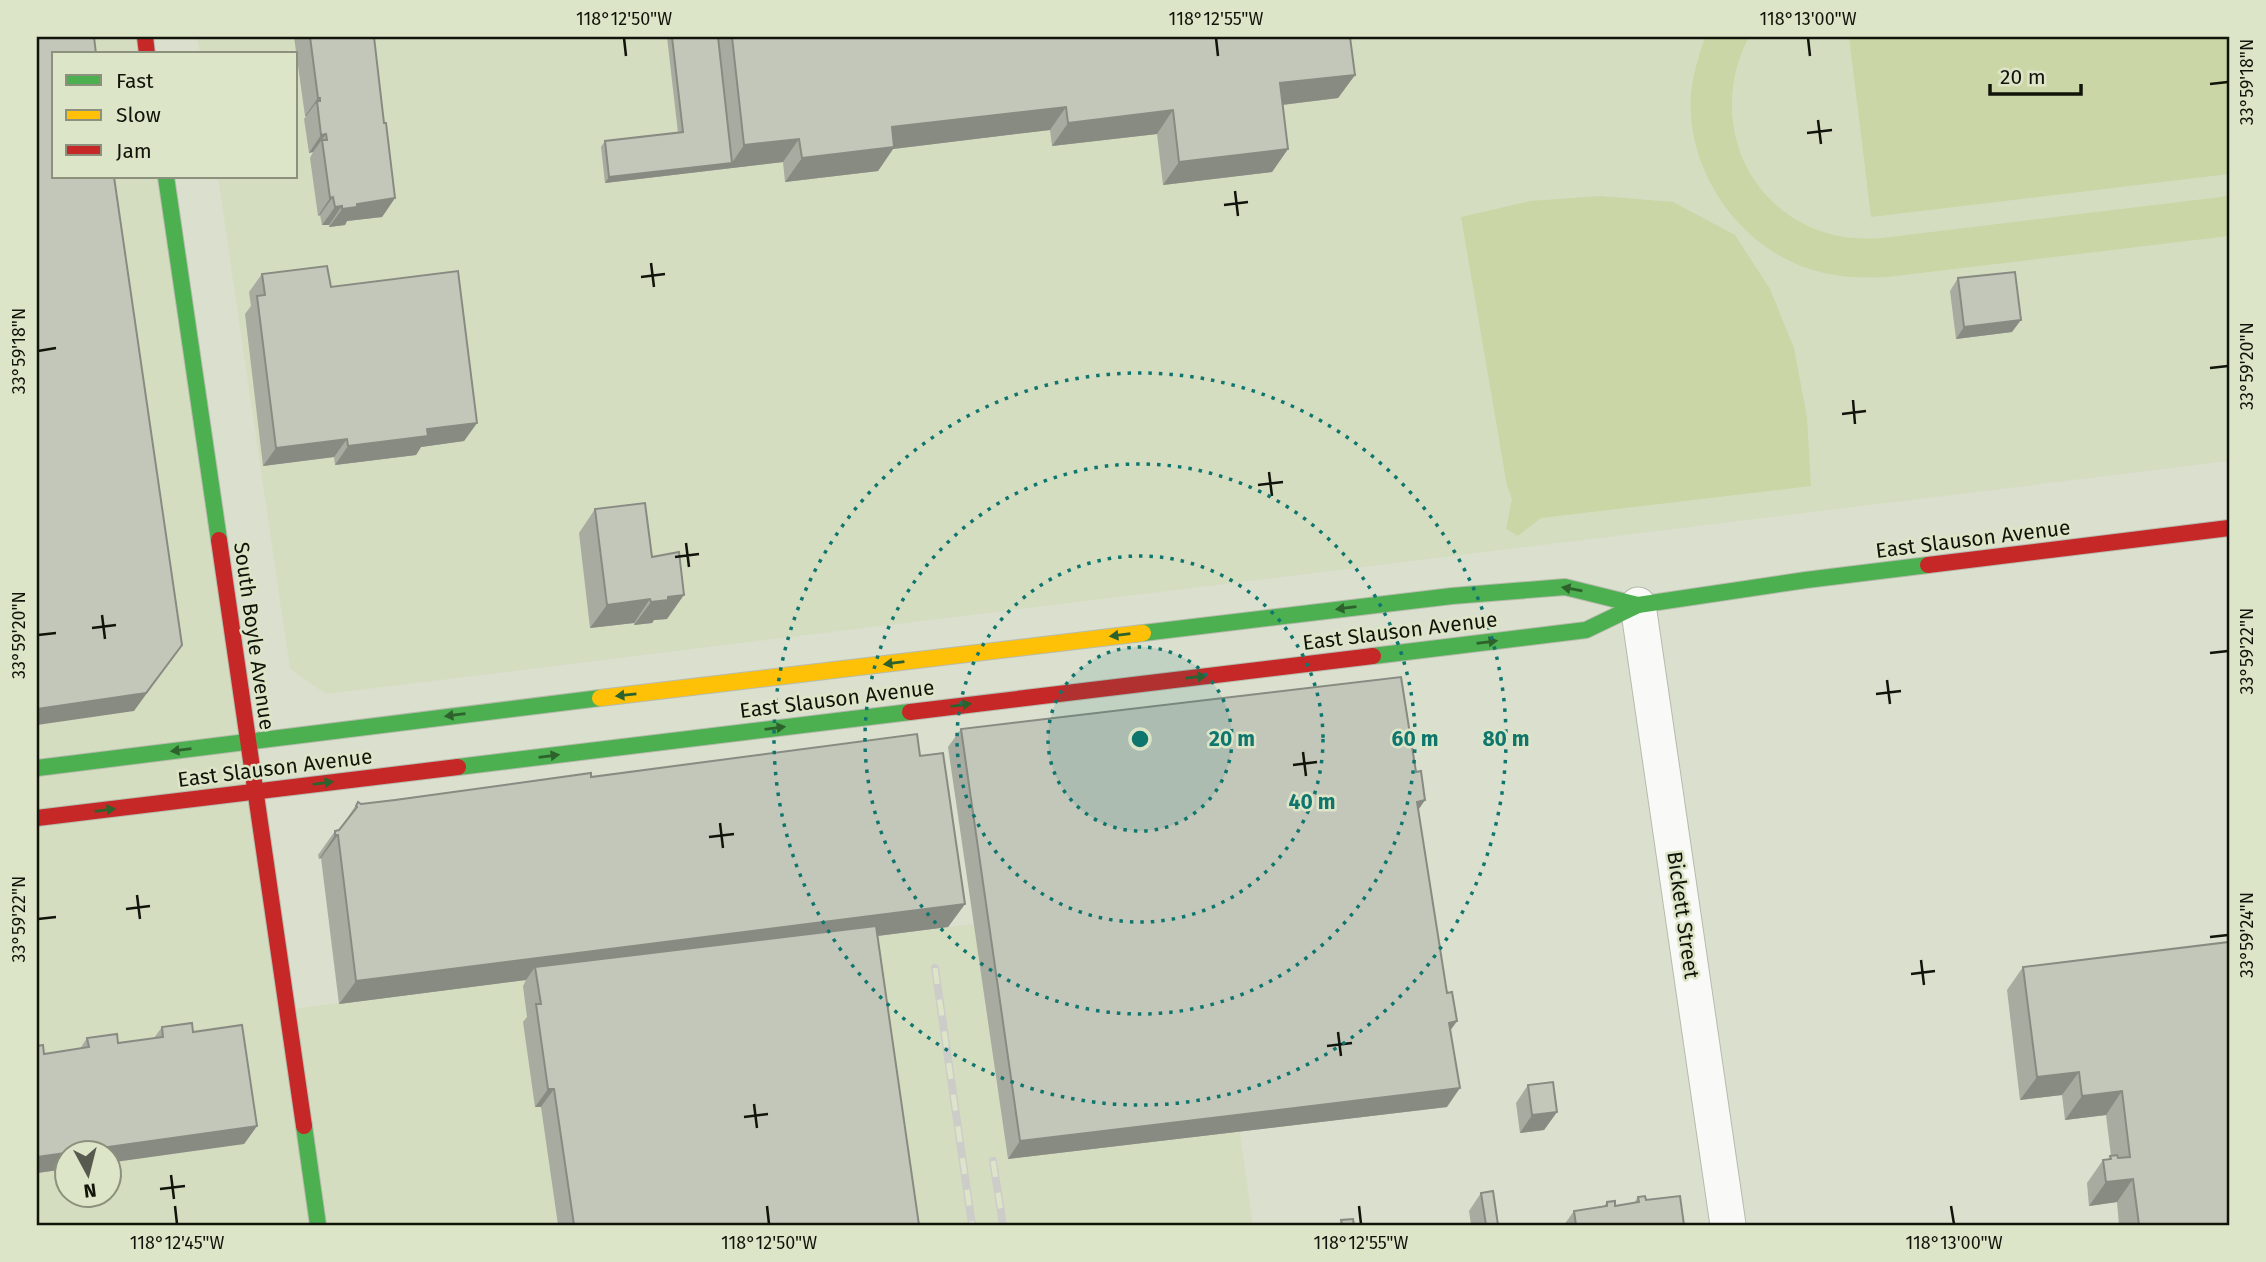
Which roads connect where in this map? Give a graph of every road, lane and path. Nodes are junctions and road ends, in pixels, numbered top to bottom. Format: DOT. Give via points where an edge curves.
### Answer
graph roads {
  1 [pos="166,178"];
  2 [pos="2229,528"];
  3 [pos="1638,605"];
  4 [pos="248,742"];
  5 [pos="37,768"];
  6 [pos="255,792"];
  7 [pos="37,818"];
  8 [pos="318,1225"];
  9 [pos="1728,1225"];
  1 -- 4 [label="main road, South Boyle Avenue"];
  2 -- 3 [label="main road, East Slauson Avenue"];
  3 -- 4 [label="main road, East Slauson Avenue, one-way" via="1565,587 1452,596"];
  6 -- 3 [label="main road, East Slauson Avenue, one-way" via="1586,630"];
  3 -- 9 [label="street, Bickett Street"];
  4 -- 5 [label="main road, East Slauson Avenue, one-way"];
  4 -- 6 [label="main road, South Boyle Avenue"];
  7 -- 6 [label="main road, East Slauson Avenue, one-way"];
  6 -- 8 [label="main road, South Boyle Avenue"];
}
